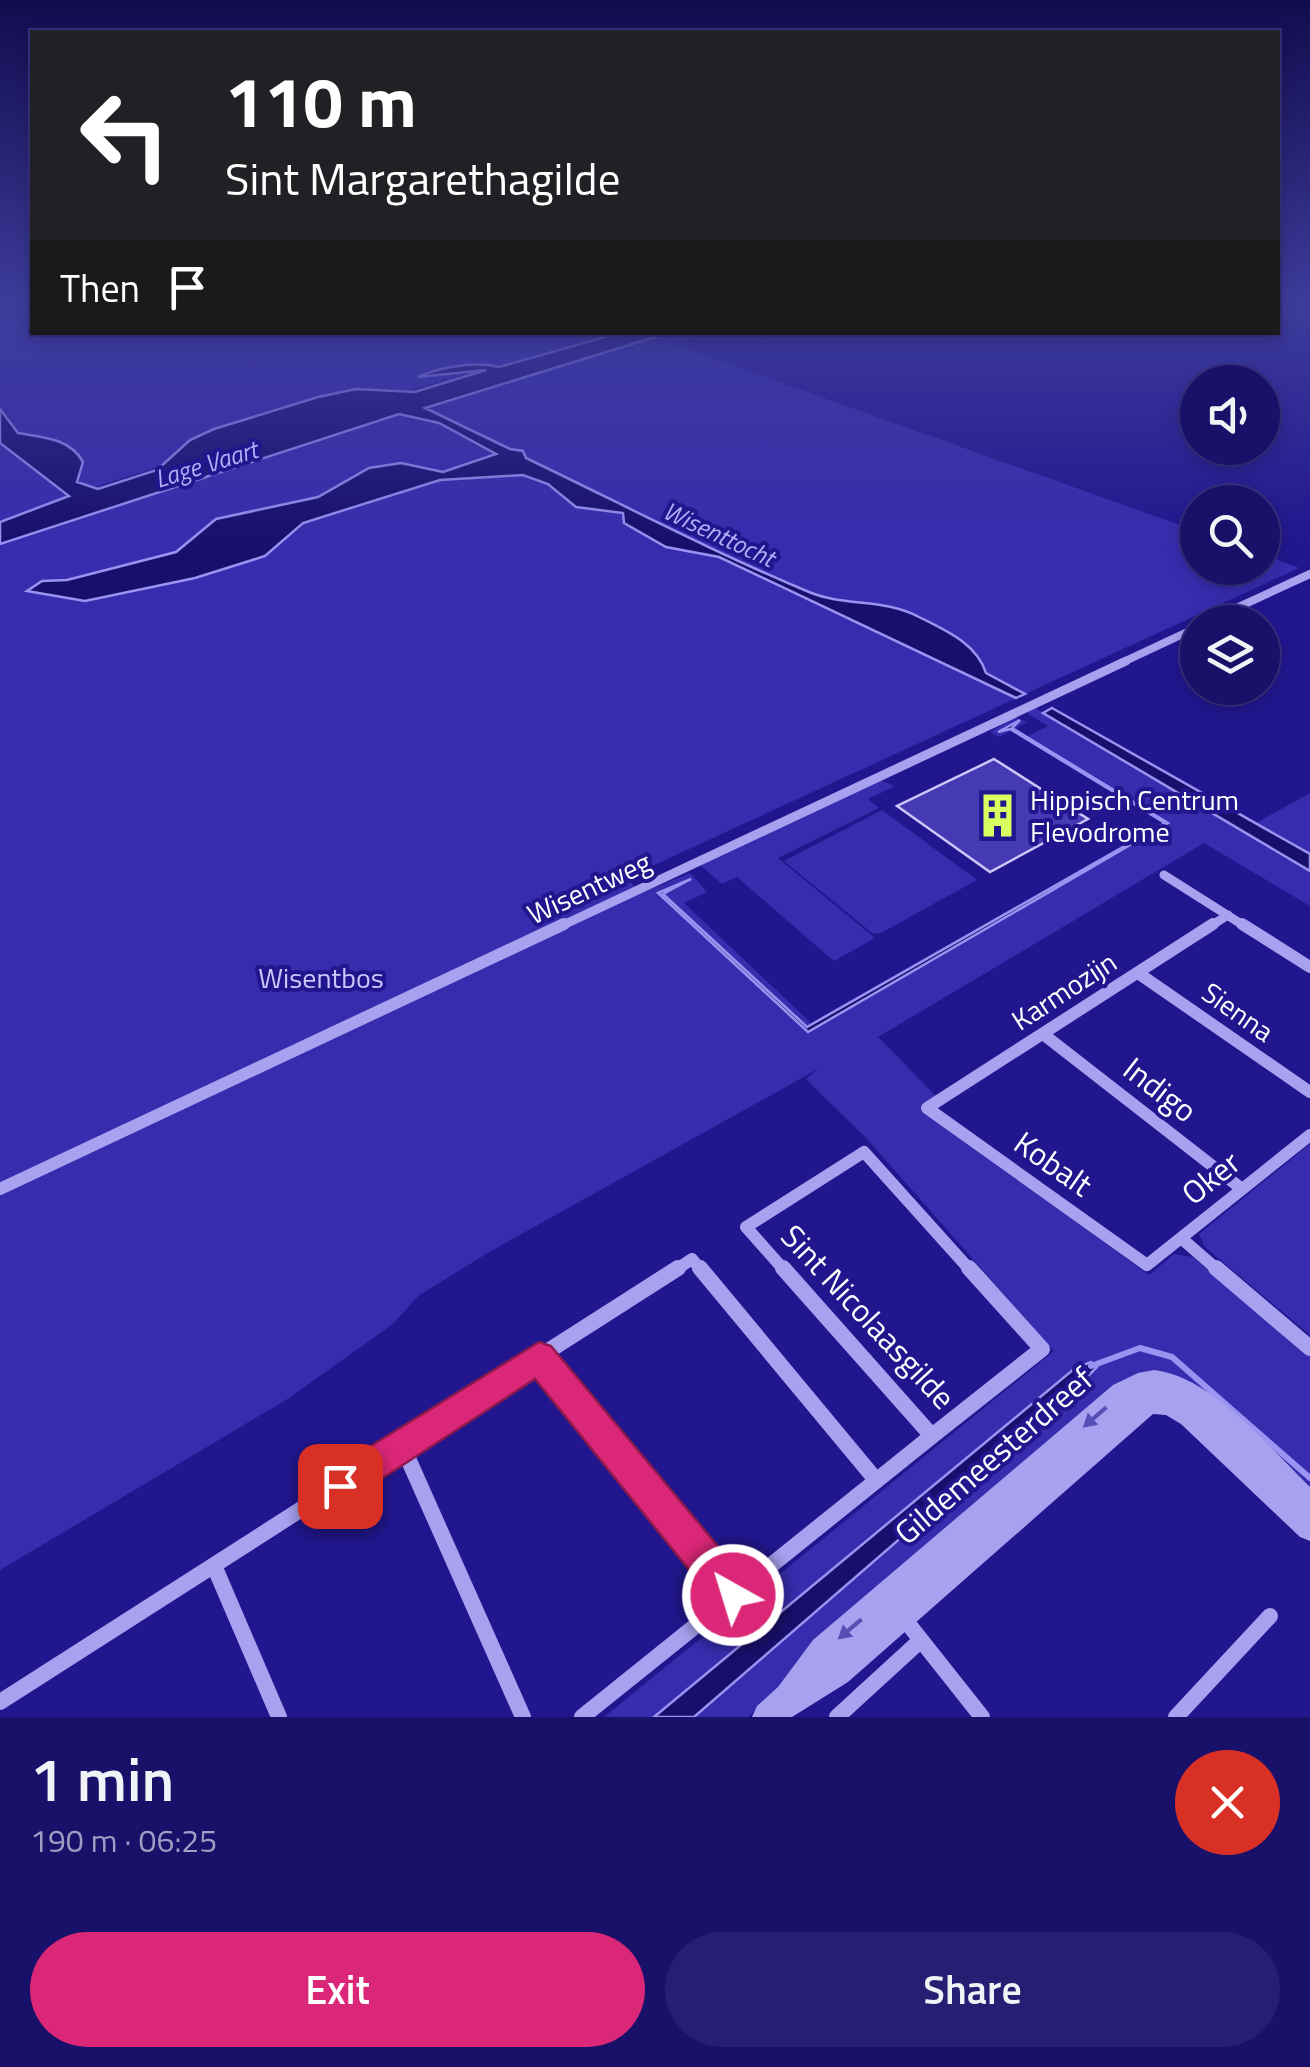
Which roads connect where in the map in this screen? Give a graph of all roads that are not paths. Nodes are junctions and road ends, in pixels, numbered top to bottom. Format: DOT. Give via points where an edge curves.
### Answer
graph roads {
  1 [pos="1310,574"];
  2 [pos="1243,605"];
  3 [pos="1180,635"];
  4 [pos="1164,875"];
  5 [pos="1228,915"];
  6 [pos="1310,967"];
  7 [pos="1138,973"];
  8 [pos="1043,1034"];
  9 [pos="1310,1092"];
  10 [pos="927,1108"];
  11 [pos="1310,1134"];
  12 [pos="1242,1189"];
  13 [pos="0,1190"];
  14 [pos="1180,1238"];
  15 [pos="1147,1265"];
  16 [pos="1310,1348"];
  17 [pos="539,1357"];
  18 [pos="932,1436"];
  19 [pos="402,1444"];
  20 [pos="876,1480"];
  21 [pos="1310,1506"];
  22 [pos="1310,1527"];
  23 [pos="215,1568"];
  24 [pos="733,1595"];
  25 [pos="894,1606"];
  26 [pos="1270,1616"];
  27 [pos="921,1640"];
  28 [pos="0,1702"];
  29 [pos="779,1707"];
  30 [pos="279,1717"];
  31 [pos="523,1717"];
  32 [pos="582,1717"];
  33 [pos="836,1717"];
  34 [pos="982,1717"];
  35 [pos="1176,1717"];
  1 -- 2 [label="street"];
  3 -- 13 [label="street, Wisentweg"];
  4 -- 5 [label="street"];
  5 -- 6 [label="street"];
  5 -- 7 [label="street, Karmozijn"];
  7 -- 8 [label="street, Karmozijn"];
  7 -- 9 [label="street, Sienna"];
  8 -- 10 [label="street, Karmozijn"];
  8 -- 12 [label="street, Indigo"];
  10 -- 15 [label="street, Kobalt"];
  11 -- 12 [label="street, Oker"];
  12 -- 14 [label="street, Oker"];
  14 -- 15 [label="street, Oker"];
  14 -- 16 [label="street"];
  17 -- 19 [label="street"];
  17 -- 20 [label="street" via="692,1259"];
  17 -- 24 [label="street"];
  18 -- 18 [label="street, Sint Nicolaasgilde" via="1042,1349 864,1152 746,1226"];
  18 -- 20 [label="street"];
  19 -- 23 [label="street"];
  19 -- 31 [label="street"];
  20 -- 24 [label="street"];
  21 -- 25 [label="street, Gildemeesterdreef, one-way" via="1196,1401 1162,1382 1140,1383 1107,1406"];
  22 -- 25 [label="street, Gildemeesterdreef" via="1190,1416 1148,1401"];
  23 -- 28 [label="street"];
  23 -- 30 [label="street"];
  24 -- 32 [label="street"];
  25 -- 27 [label="street"];
  25 -- 29 [label="street, Gildemeesterdreef" via="837,1671"];
  26 -- 35 [label="street"];
  27 -- 33 [label="street"];
  27 -- 34 [label="street"];
}
